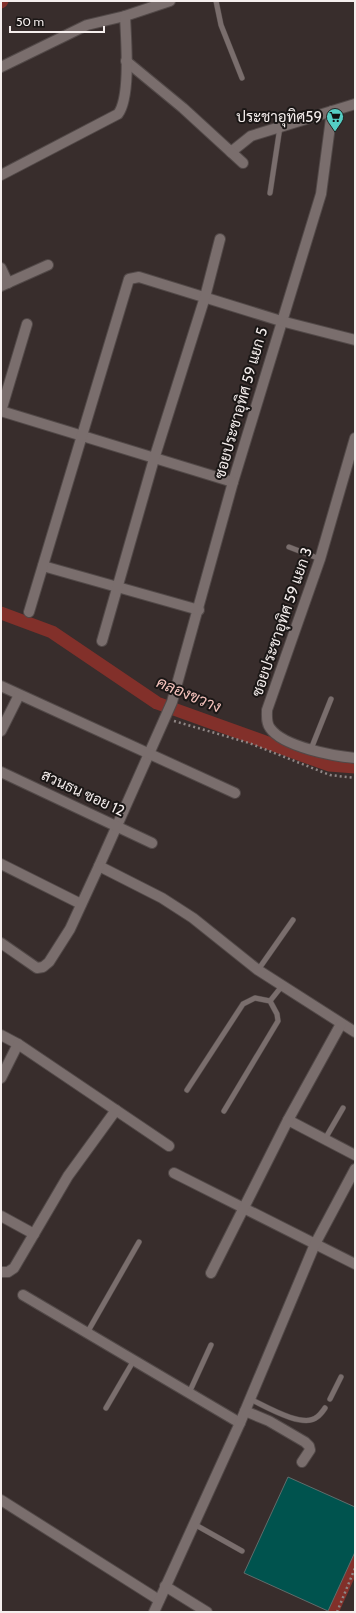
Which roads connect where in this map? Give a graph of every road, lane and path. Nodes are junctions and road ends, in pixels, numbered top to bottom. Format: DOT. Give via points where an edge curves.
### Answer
graph roads {
  1 [pos="170,1"];
  2 [pos="216,1"];
  3 [pos="125,16"];
  4 [pos="126,61"];
  5 [pos="1,67"];
  6 [pos="242,78"];
  7 [pos="355,104"];
  8 [pos="332,111"];
  9 [pos="280,127"];
  10 [pos="231,152"];
  11 [pos="243,164"];
  12 [pos="1,175"];
  13 [pos="270,193"];
  14 [pos="220,239"];
  15 [pos="48,264"];
  16 [pos="1,268"];
  17 [pos="5,284"];
  18 [pos="205,297"];
  19 [pos="281,321"];
  20 [pos="27,324"];
  21 [pos="355,340"];
  22 [pos="1,411"];
  23 [pos="82,436"];
  24 [pos="355,438"];
  25 [pos="154,458"];
  26 [pos="233,482"];
  27 [pos="289,547"];
  28 [pos="320,559"];
  29 [pos="43,566"];
  30 [pos="118,587"];
  31 [pos="199,610"];
  32 [pos="29,612"];
  33 [pos="102,641"];
  34 [pos="1,686"];
  35 [pos="19,695"];
  36 [pos="331,699"];
  37 [pos="169,711"];
  38 [pos="1,731"];
  39 [pos="311,749"];
  40 [pos="150,754"];
  41 [pos="355,758"];
  42 [pos="1,772"];
  43 [pos="355,778"];
  44 [pos="235,793"];
  45 [pos="116,825"];
  46 [pos="152,844"];
  47 [pos="1,864"];
  48 [pos="99,866"];
  49 [pos="81,904"];
  50 [pos="293,920"];
  51 [pos="1,943"];
  52 [pos="258,970"];
  53 [pos="282,986"];
  54 [pos="270,1001"];
  55 [pos="341,1024"];
  56 [pos="355,1032"];
  57 [pos="1,1035"];
  58 [pos="18,1044"];
  59 [pos="1,1078"];
  60 [pos="187,1090"];
  61 [pos="343,1108"];
  62 [pos="116,1110"];
  63 [pos="224,1111"];
  64 [pos="288,1120"];
  65 [pos="325,1140"];
  66 [pos="169,1146"];
  67 [pos="355,1155"];
  68 [pos="355,1169"];
  69 [pos="174,1172"];
  70 [pos="244,1208"];
  71 [pos="1,1216"];
  72 [pos="34,1234"];
  73 [pos="139,1242"];
  74 [pos="315,1244"];
  75 [pos="355,1264"];
  76 [pos="1,1272"];
  77 [pos="211,1273"];
  78 [pos="23,1295"];
  79 [pos="87,1333"];
  80 [pos="211,1345"];
  81 [pos="134,1360"];
  82 [pos="341,1377"];
  83 [pos="189,1393"];
  84 [pos="330,1398"];
  85 [pos="250,1399"];
  86 [pos="106,1408"];
  87 [pos="326,1408"];
  88 [pos="245,1411"];
  89 [pos="240,1423"];
  90 [pos="302,1462"];
  91 [pos="1,1500"];
  92 [pos="194,1524"];
  93 [pos="242,1551"];
  94 [pos="355,1568"];
  95 [pos="165,1586"];
  96 [pos="159,1600"];
  97 [pos="154,1612"];
  98 [pos="207,1612"];
  99 [pos="337,1612"];
  1 -- 3 [label="street"];
  2 -- 6 [label="lane" via="221,25"];
  3 -- 4 [label="street"];
  3 -- 5 [label="street" via="87,25"];
  4 -- 10 [label="street"];
  4 -- 12 [label="street" via="124,102 118,114"];
  7 -- 8 [label="street"];
  8 -- 9 [label="street"];
  8 -- 19 [label="street, ซอยประชาอุทิศ 59 แยก 5" via="321,194"];
  9 -- 10 [label="street" via="251,136"];
  9 -- 13 [label="lane"];
  10 -- 11 [label="street"];
  14 -- 18 [label="street"];
  15 -- 17 [label="street"];
  16 -- 17 [label="street"];
  18 -- 19 [label="street"];
  18 -- 23 [label="street" via="139,277 129,279"];
  18 -- 25 [label="street"];
  19 -- 21 [label="street"];
  19 -- 26 [label="street, ซอยประชาอุทิศ 59 แยก 5"];
  20 -- 22 [label="street"];
  22 -- 23 [label="street"];
  23 -- 25 [label="street"];
  23 -- 29 [label="street"];
  24 -- 28 [label="street, ซอยประชาอุทิศ 59 แยก 3"];
  25 -- 26 [label="street"];
  25 -- 30 [label="street"];
  26 -- 31 [label="street, ซอยประชาอุทิศ 59 แยก 5"];
  27 -- 28 [label="lane"];
  28 -- 39 [label="street, ซอยประชาอุทิศ 59 แยก 3" via="267,717 271,730 284,739"];
  29 -- 30 [label="street"];
  29 -- 32 [label="street"];
  30 -- 31 [label="street"];
  30 -- 33 [label="street"];
  31 -- 37 [label="street, ซอยประชาอุทิศ 59 แยก 5"];
  34 -- 35 [label="street"];
  35 -- 38 [label="street"];
  35 -- 40 [label="street"];
  36 -- 39 [label="lane"];
  37 -- 40 [label="street, ซอยประชาอุทิศ 59 แยก 5"];
  37 -- 43 [label="path" via="330,775"];
  39 -- 41 [label="street, ซอยประชาอุทิศ 59 แยก 3" via="335,756"];
  40 -- 44 [label="street"];
  40 -- 45 [label="street, ซอยประชาอุทิศ 59 แยก 5"];
  42 -- 45 [label="street, สวนธน ซอย 12"];
  45 -- 46 [label="street, สวนธน ซอย 12"];
  45 -- 48 [label="street, ซอยประชาอุทิศ 59 แยก 5"];
  47 -- 49 [label="street"];
  48 -- 49 [label="street, ซอยประชาอุทิศ 59 แยก 5"];
  48 -- 52 [label="street" via="162,898 193,918"];
  49 -- 51 [label="street, ซอยประชาอุทิศ 59 แยก 5" via="70,929 43,967 38,968"];
  50 -- 52 [label="lane"];
  52 -- 53 [label="street"];
  53 -- 54 [label="lane"];
  53 -- 55 [label="street"];
  54 -- 60 [label="lane" via="255,998 243,1004"];
  54 -- 63 [label="lane" via="278,1021"];
  55 -- 56 [label="street"];
  55 -- 64 [label="street"];
  57 -- 58 [label="street"];
  58 -- 59 [label="street"];
  58 -- 62 [label="street"];
  61 -- 65 [label="lane"];
  62 -- 66 [label="street"];
  62 -- 72 [label="street" via="68,1176"];
  64 -- 65 [label="street"];
  64 -- 70 [label="street"];
  65 -- 67 [label="street"];
  68 -- 74 [label="street"];
  69 -- 70 [label="street"];
  70 -- 74 [label="street"];
  70 -- 77 [label="street"];
  71 -- 72 [label="street"];
  72 -- 76 [label="street" via="14,1268 8,1272"];
  73 -- 79 [label="lane"];
  74 -- 75 [label="street"];
  74 -- 85 [label="street"];
  78 -- 79 [label="street"];
  79 -- 81 [label="street"];
  80 -- 83 [label="lane"];
  81 -- 83 [label="street"];
  81 -- 86 [label="lane"];
  82 -- 84 [label="lane"];
  83 -- 89 [label="street"];
  85 -- 87 [label="lane" via="296,1420 317,1418"];
  85 -- 88 [label="street"];
  88 -- 89 [label="street"];
  88 -- 90 [label="street" via="305,1442 310,1450"];
  89 -- 92 [label="street"];
  91 -- 96 [label="street"];
  92 -- 93 [label="lane"];
  92 -- 95 [label="street"];
  94 -- 99 [label="path"];
  95 -- 96 [label="street"];
  95 -- 98 [label="street"];
  96 -- 97 [label="street"];
}
